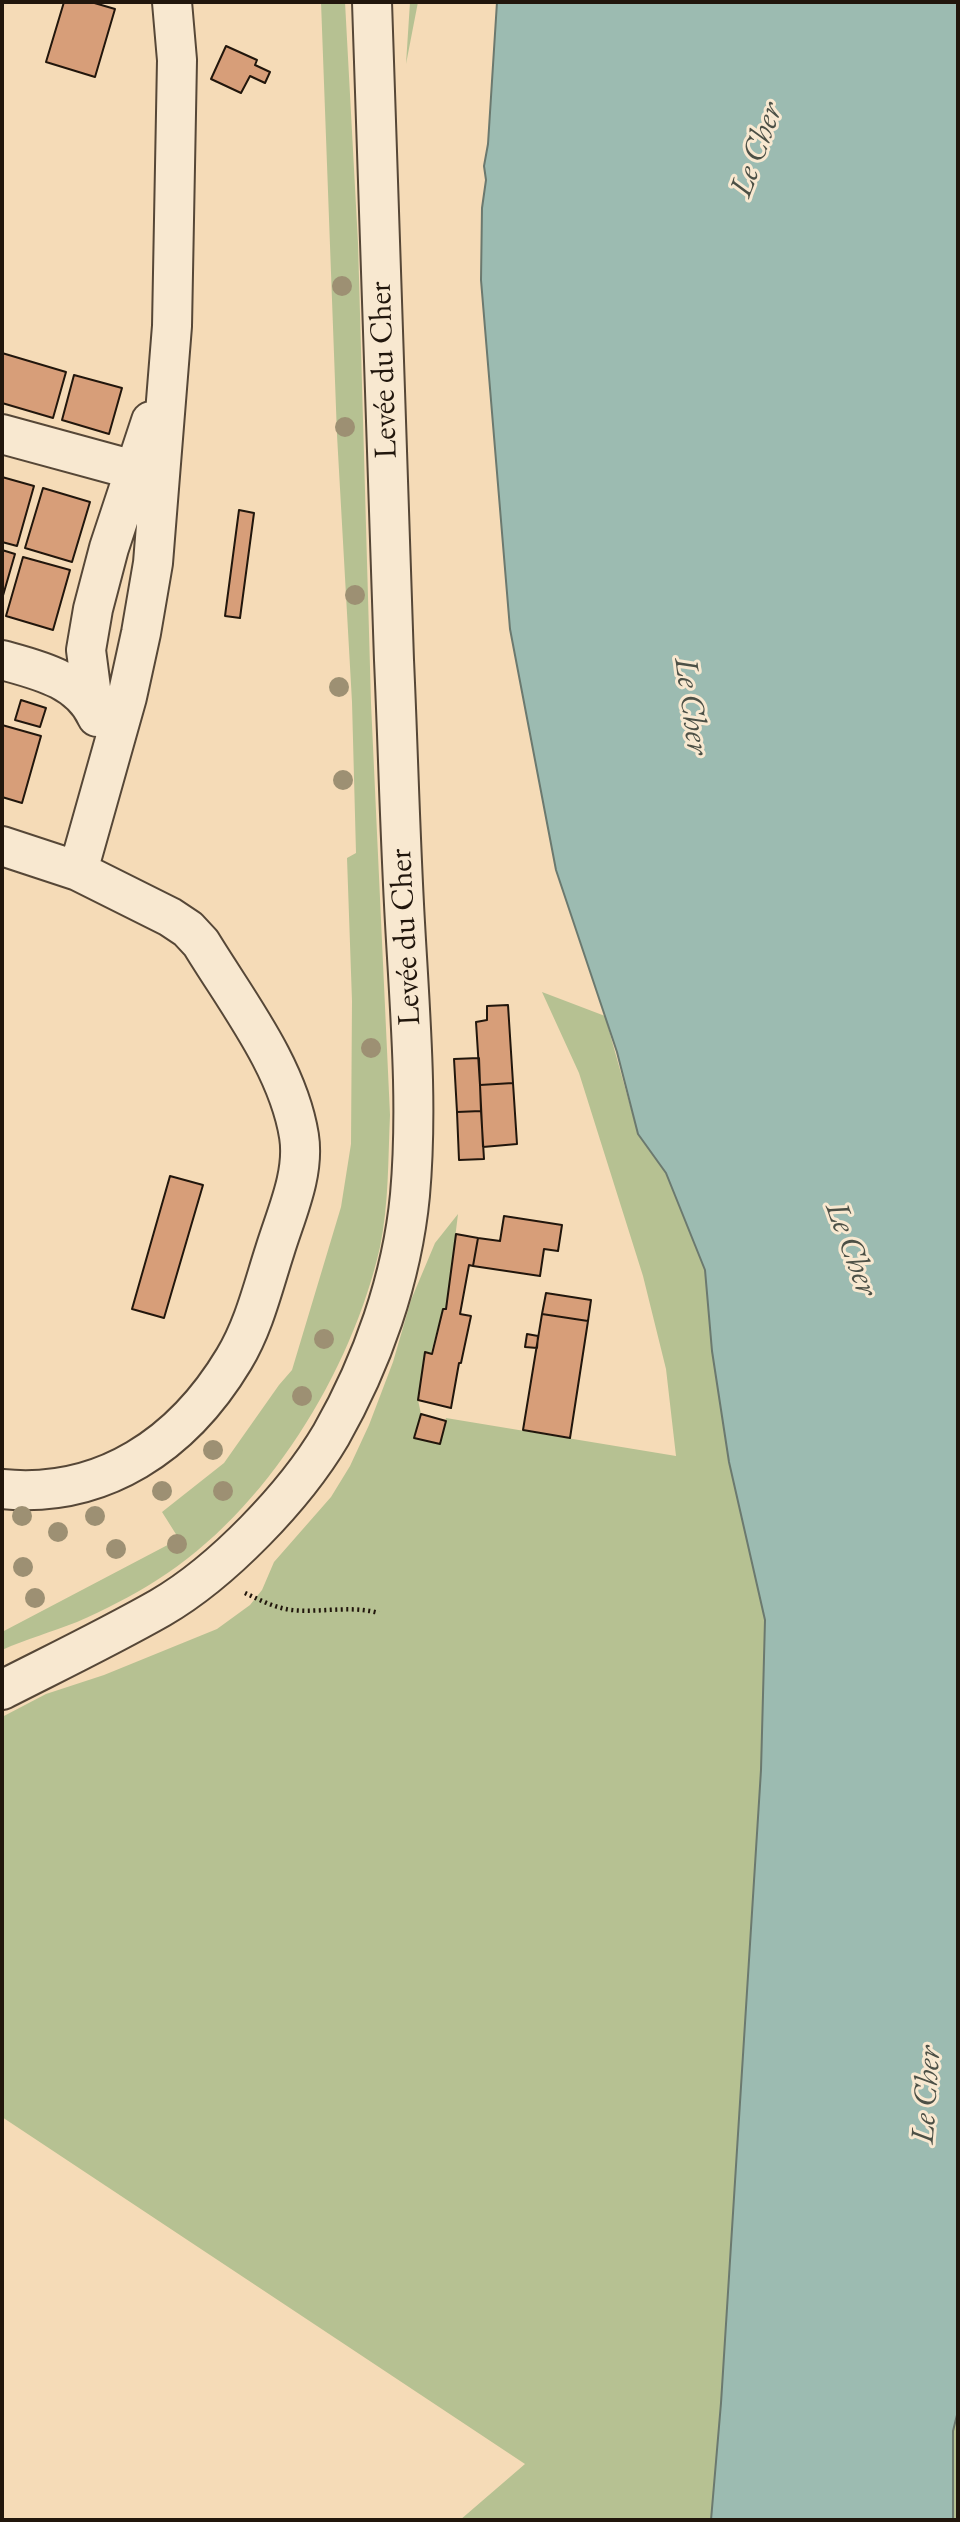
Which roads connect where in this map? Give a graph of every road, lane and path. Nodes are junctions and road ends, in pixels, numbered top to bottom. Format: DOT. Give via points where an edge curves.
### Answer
graph roads {
  1 [pos="172,2"];
  2 [pos="372,2"];
  3 [pos="168,373"];
  4 [pos="2,434"];
  5 [pos="134,470"];
  6 [pos="2,660"];
  7 [pos="94,711"];
  8 [pos="112,751"];
  9 [pos="2,846"];
  10 [pos="78,871"];
  11 [pos="2,1489"];
  12 [pos="207,1573"];
  13 [pos="379,1613"];
  14 [pos="2,1690"];
  1 -- 3 [label="street" via="177,60"];
  2 -- 12 [label="street, Levée du Cher" via="412,1061 410,1196 390,1295 370,1353 330,1435 279,1504"];
  3 -- 5 [label="street"];
  3 -- 8 [label="street" via="153,563"];
  4 -- 5 [label="street"];
  5 -- 7 [label="street" via="109,548 86,650"];
  6 -- 7 [label="street" via="61,680 79,692"];
  7 -- 8 [label="street"];
  8 -- 10 [label="street"];
  9 -- 10 [label="street"];
  10 -- 11 [label="street" via="170,917 201,943 290,1097 300,1139 297,1180 252,1323 234,1359 197,1408 167,1438 117,1472 49,1490"];
  12 -- 13 [label="path" via="262,1601 292,1610 348,1608"];
  12 -- 14 [label="street, Levée du Cher" via="164,1606"];
}
